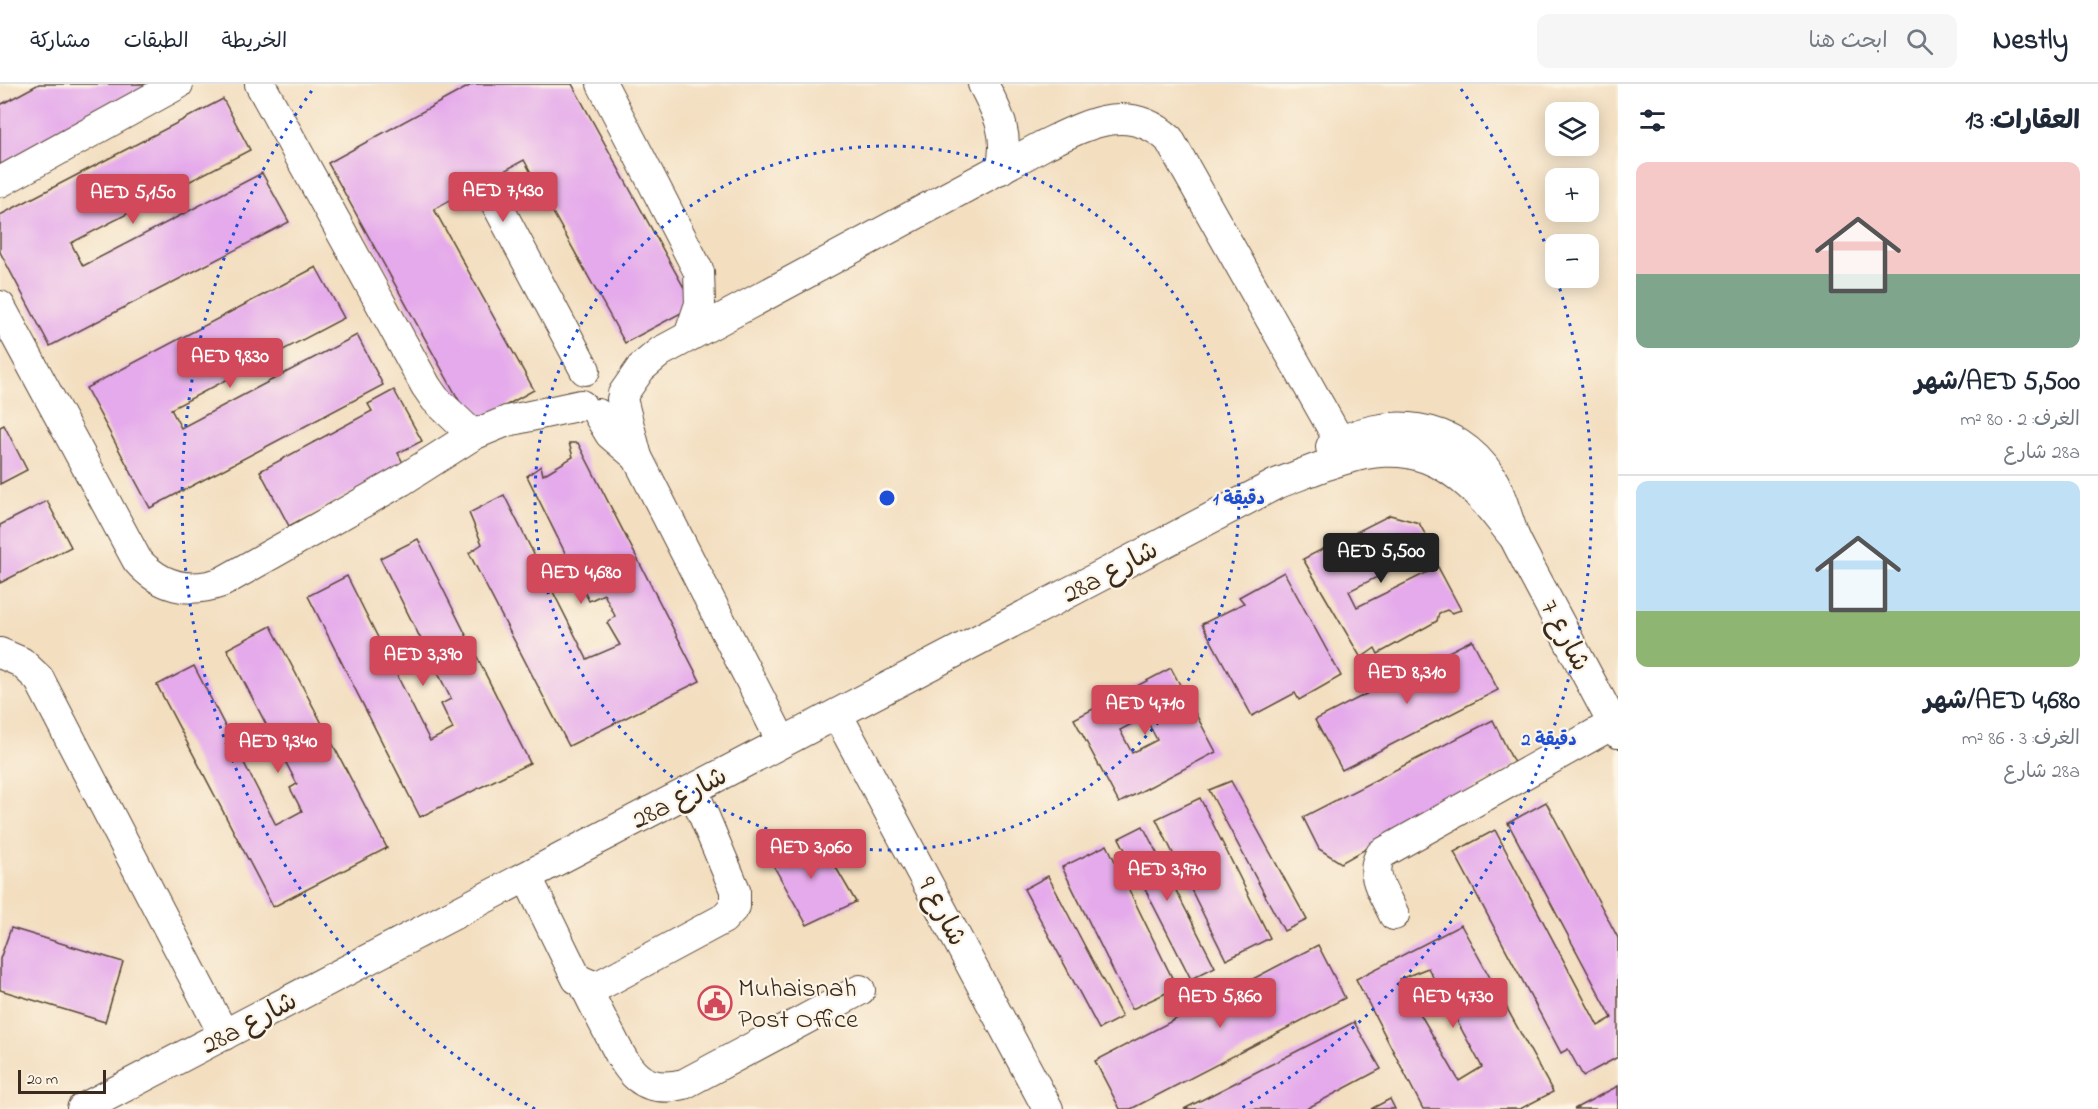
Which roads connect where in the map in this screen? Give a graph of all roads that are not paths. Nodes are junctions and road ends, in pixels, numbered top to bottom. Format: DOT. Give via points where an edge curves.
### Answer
graph roads {
  1 [pos="178,84"];
  2 [pos="260,84"];
  3 [pos="602,84"];
  4 [pos="983,84"];
  5 [pos="1001,169"];
  6 [pos="0,182"];
  7 [pos="495,201"];
  8 [pos="0,306"];
  9 [pos="689,336"];
  10 [pos="585,370"];
  11 [pos="606,403"];
  12 [pos="473,435"];
  13 [pos="1340,442"];
  14 [pos="1276,484"];
  15 [pos="1514,537"];
  16 [pos="0,653"];
  17 [pos="837,714"];
  18 [pos="1616,728"];
  19 [pos="782,742"];
  20 [pos="693,790"];
  21 [pos="527,877"];
  22 [pos="1394,915"];
  23 [pos="584,984"];
  24 [pos="860,990"];
  25 [pos="224,1035"];
  26 [pos="82,1109"];
  27 [pos="1048,1109"];
  1 -- 6 [label="street"];
  2 -- 12 [label="street" via="426,386"];
  3 -- 9 [label="street" via="699,272 700,304"];
  4 -- 5 [label="street" via="1004,130"];
  5 -- 9 [label="street"];
  5 -- 13 [label="street" via="1104,119 1133,120 1161,131"];
  7 -- 10 [label="street"];
  8 -- 12 [label="street" via="137,560 156,578 181,588 209,587 222,582 401,481"];
  9 -- 11 [label="street" via="649,359"];
  10 -- 11 [label="street" via="576,387"];
  10 -- 11 [label="street" via="594,366 612,369 623,384"];
  11 -- 12 [label="street" via="507,421"];
  11 -- 19 [label="street"];
  13 -- 14 [label="street, 28a شارع"];
  13 -- 15 [label="street, 28a شارع" via="1400,426 1451,439 1466,448 1491,477"];
  14 -- 15 [label="street, 28a شارع" via="1365,453 1402,450 1420,455 1471,486"];
  14 -- 17 [label="street, 28a شارع"];
  15 -- 18 [label="street, شارع 7"];
  16 -- 25 [label="street" via="21,662 39,679"];
  17 -- 19 [label="street, 28a شارع"];
  17 -- 27 [label="street, شارع 9"];
  18 -- 22 [label="street" via="1381,854 1375,874"];
  19 -- 20 [label="street, 28a شارع"];
  20 -- 21 [label="street, 28a شارع"];
  20 -- 23 [label="street" via="735,890 735,906 723,919 602,984"];
  21 -- 23 [label="street" via="573,972"];
  21 -- 25 [label="street, 28a شارع"];
  23 -- 24 [label="street" via="626,1067 640,1080 661,1087 684,1084"];
  25 -- 26 [label="street, 28a شارع"];
}
